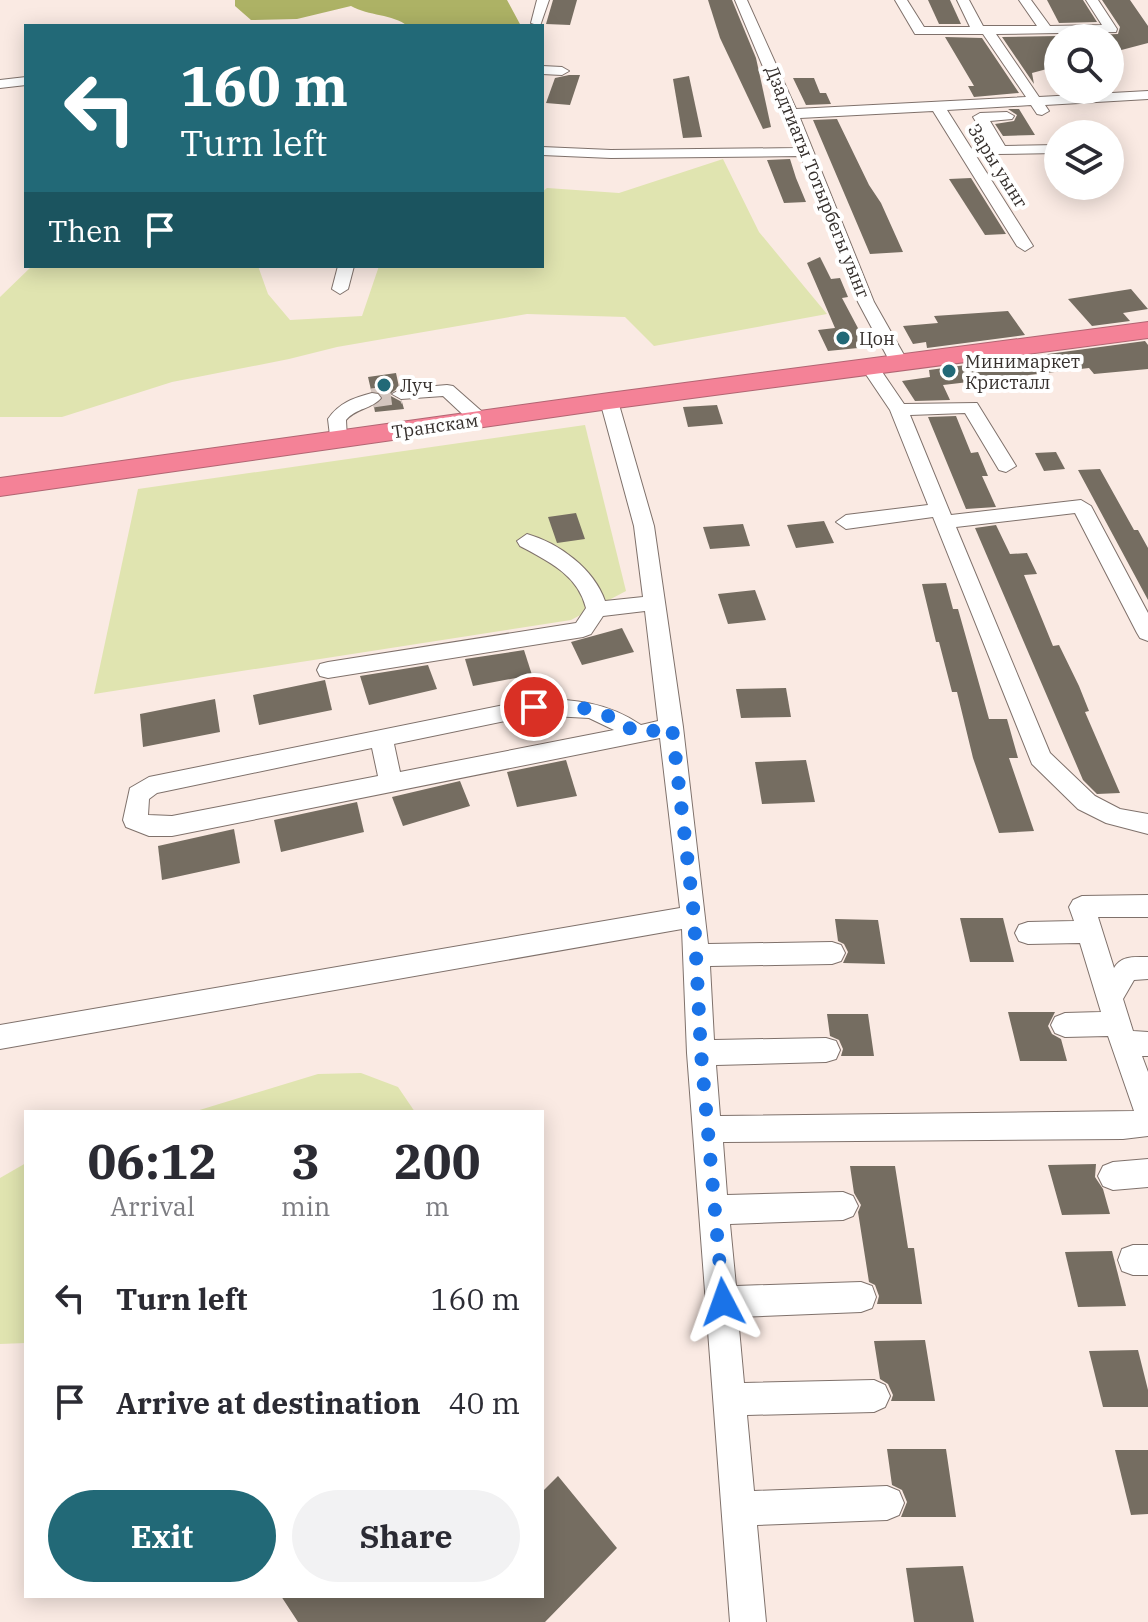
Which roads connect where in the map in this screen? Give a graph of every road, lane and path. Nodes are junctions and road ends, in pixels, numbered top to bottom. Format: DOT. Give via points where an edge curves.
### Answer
graph roads {
  1 [pos="543,0"];
  2 [pos="741,0"];
  3 [pos="901,0"];
  4 [pos="963,0"];
  5 [pos="1025,0"];
  6 [pos="1092,0"];
  7 [pos="537,23"];
  8 [pos="1108,24"];
  9 [pos="1044,26"];
  10 [pos="983,30"];
  11 [pos="1044,30"];
  12 [pos="544,70"];
  13 [pos="562,71"];
  14 [pos="13,83"];
  15 [pos="1148,95"];
  16 [pos="0,97"];
  17 [pos="1035,101"];
  18 [pos="937,106"];
  19 [pos="791,114"];
  20 [pos="1044,149"];
  21 [pos="544,151"];
  22 [pos="806,152"];
  23 [pos="1025,246"];
  24 [pos="345,268"];
  25 [pos="340,289"];
  26 [pos="1148,331"];
  27 [pos="899,362"];
  28 [pos="870,367"];
  29 [pos="401,394"];
  30 [pos="372,398"];
  31 [pos="609,401"];
  32 [pos="899,410"];
  33 [pos="480,420"];
  34 [pos="338,440"];
  35 [pos="1006,466"];
  36 [pos="0,487"];
  37 [pos="942,516"];
  38 [pos="846,522"];
  39 [pos="527,541"];
  40 [pos="655,603"];
  41 [pos="597,609"];
  42 [pos="1148,633"];
  43 [pos="328,670"];
  44 [pos="672,727"];
  45 [pos="638,734"];
  46 [pos="381,737"];
  47 [pos="391,783"];
  48 [pos="1148,824"];
  49 [pos="1148,906"];
  50 [pos="694,916"];
  51 [pos="1086,919"];
  52 [pos="1028,933"];
  53 [pos="832,953"];
  54 [pos="695,955"];
  55 [pos="1148,968"];
  56 [pos="1065,1025"];
  57 [pos="1124,1027"];
  58 [pos="0,1037"];
  59 [pos="826,1050"];
  60 [pos="701,1053"];
  61 [pos="1148,1110"];
  62 [pos="1148,1123"];
  63 [pos="709,1129"];
  64 [pos="1148,1173"];
  65 [pos="1113,1176"];
  66 [pos="843,1206"];
  67 [pos="716,1210"];
  68 [pos="861,1297"];
  69 [pos="723,1302"];
  70 [pos="874,1396"];
  71 [pos="731,1399"];
  72 [pos="887,1503"];
  73 [pos="738,1509"];
  74 [pos="748,1622"];
  1 -- 7 [label="street"];
  2 -- 19 [label="street, Дзадтиаты Тотырбегы уынг"];
  3 -- 10 [label="street" via="920,31"];
  4 -- 10 [label="street"];
  5 -- 9 [label="street"];
  6 -- 8 [label="street"];
  10 -- 11 [label="street"];
  10 -- 17 [label="street"];
  12 -- 13 [label="street"];
  14 -- 16 [label="street"];
  15 -- 17 [label="street"];
  17 -- 18 [label="street"];
  17 -- 20 [label="street" via="1044,114 980,117 1001,151"];
  18 -- 19 [label="street"];
  18 -- 23 [label="street, Зары уынг"];
  19 -- 22 [label="street, Дзадтиаты Тотырбегы уынг"];
  21 -- 22 [label="street"];
  22 -- 27 [label="street, Дзадтиаты Тотырбегы уынг" via="866,302"];
  24 -- 25 [label="street"];
  26 -- 27 [label="highway, Транскам"];
  27 -- 28 [label="highway, Транскам"];
  28 -- 31 [label="highway, Транскам"];
  28 -- 32 [label="street"];
  29 -- 33 [label="street" via="447,390"];
  30 -- 34 [label="street" via="346,408 337,419"];
  31 -- 33 [label="highway, Транскам"];
  31 -- 40 [label="street" via="644,526"];
  32 -- 35 [label="street" via="971,407"];
  32 -- 37 [label="street"];
  33 -- 34 [label="highway, Транскам"];
  34 -- 36 [label="highway, Транскам"];
  37 -- 38 [label="street"];
  37 -- 42 [label="street" via="1081,506"];
  37 -- 48 [label="street" via="1040,758 1096,811"];
  39 -- 41 [label="street" via="563,560 595,593"];
  40 -- 41 [label="street"];
  40 -- 44 [label="street"];
  41 -- 43 [label="street" via="583,629"];
  44 -- 45 [label="street"];
  44 -- 50 [label="street"];
  45 -- 46 [label="street" via="592,708 534,707"];
  45 -- 47 [label="street"];
  46 -- 47 [label="street"];
  46 -- 47 [label="street" via="149,786 138,795 135,820 172,826"];
  49 -- 51 [label="street"];
  50 -- 54 [label="street"];
  50 -- 58 [label="street"];
  51 -- 52 [label="street"];
  51 -- 57 [label="street"];
  53 -- 54 [label="street"];
  54 -- 60 [label="street"];
  55 -- 57 [label="street" via="1127,969"];
  56 -- 57 [label="street"];
  57 -- 61 [label="street"];
  59 -- 60 [label="street"];
  60 -- 63 [label="street"];
  62 -- 63 [label="street"];
  63 -- 67 [label="street"];
  64 -- 65 [label="street"];
  66 -- 67 [label="street"];
  67 -- 69 [label="street"];
  68 -- 69 [label="street"];
  69 -- 71 [label="street"];
  70 -- 71 [label="street"];
  71 -- 73 [label="street"];
  72 -- 73 [label="street"];
  73 -- 74 [label="street"];
}
